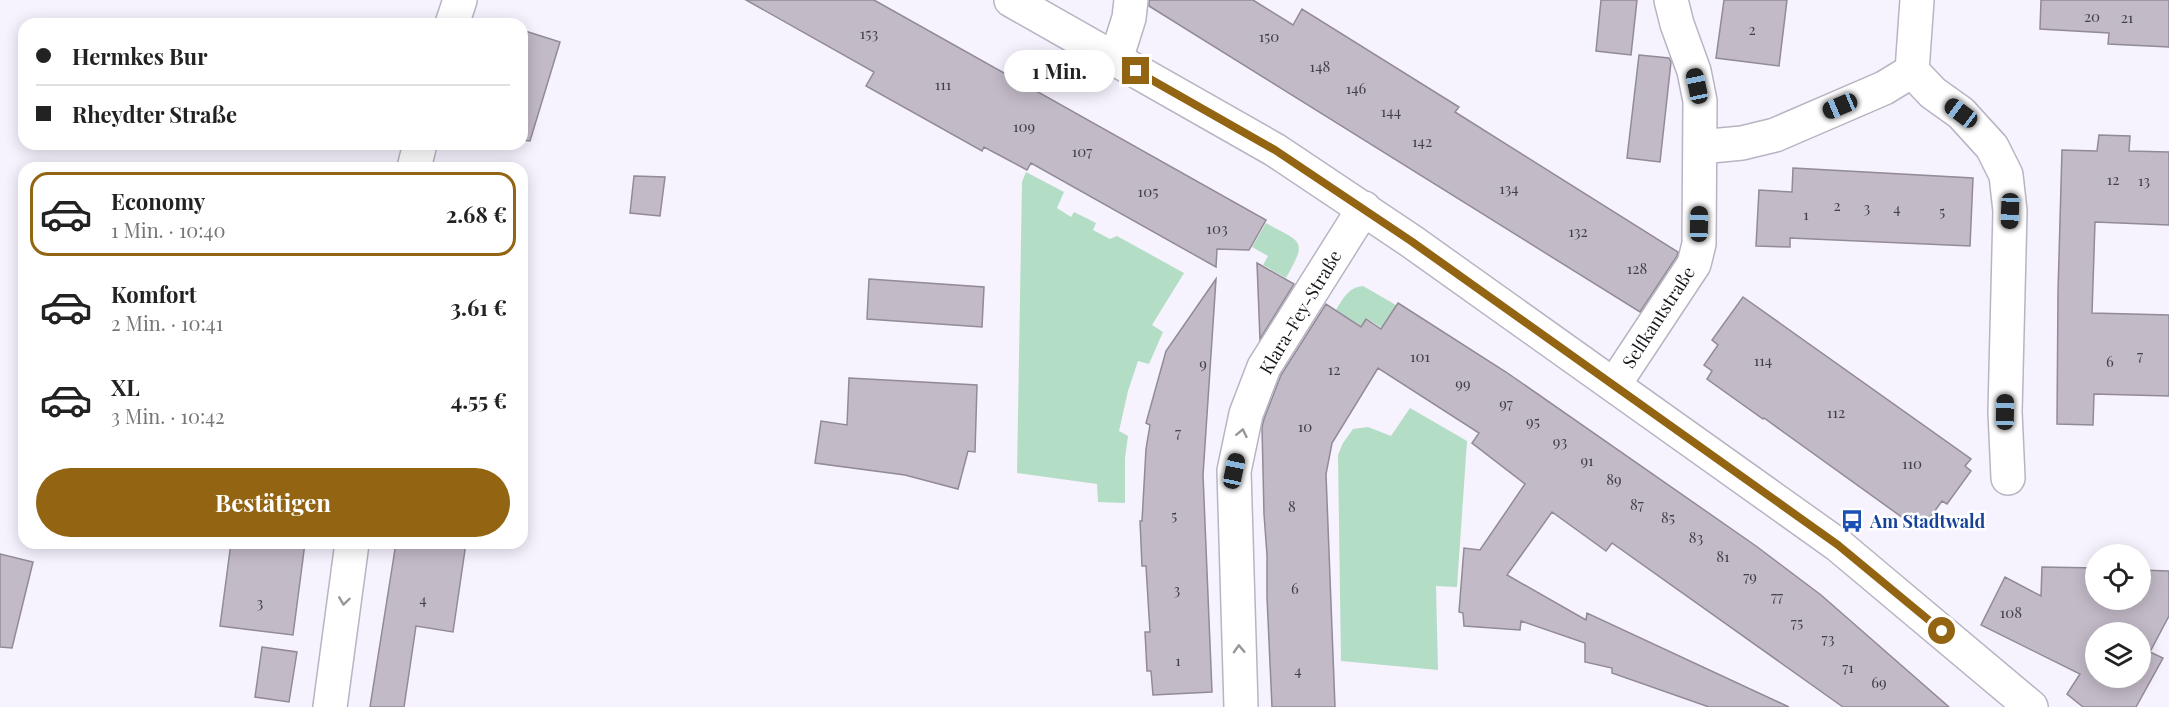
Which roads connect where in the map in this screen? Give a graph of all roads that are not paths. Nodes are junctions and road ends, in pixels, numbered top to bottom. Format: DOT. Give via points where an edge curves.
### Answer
graph roads {
  1 [pos="460,0"];
  2 [pos="1011,0"];
  3 [pos="1131,0"];
  4 [pos="1671,0"];
  5 [pos="1917,0"];
  6 [pos="454,18"];
  7 [pos="1116,59"];
  8 [pos="1912,71"];
  9 [pos="1701,147"];
  10 [pos="1364,208"];
  11 [pos="1614,385"];
  12 [pos="2008,478"];
  13 [pos="351,549"];
  14 [pos="330,707"];
  15 [pos="1241,707"];
  16 [pos="2031,707"];
  1 -- 6 [label="street"];
  2 -- 7 [label="street"];
  3 -- 7 [label="street"];
  4 -- 9 [label="street, Selfkantstraße" via="1694,71 1700,102"];
  5 -- 8 [label="street"];
  7 -- 10 [label="street" via="1275,150"];
  8 -- 9 [label="street" via="1884,88 1775,135"];
  8 -- 12 [label="street" via="1933,93 1961,113 1992,147 2006,175 2010,211 2005,412"];
  9 -- 11 [label="street, Selfkantstraße" via="1699,244 1694,264"];
  10 -- 11 [label="street"];
  15 -- 10 [label="street, Klara-Fey-Straße, one-way" via="1234,471 1246,414 1264,367"];
  11 -- 16 [label="street" via="1838,545"];
  13 -- 14 [label="street, one-way"];
}
